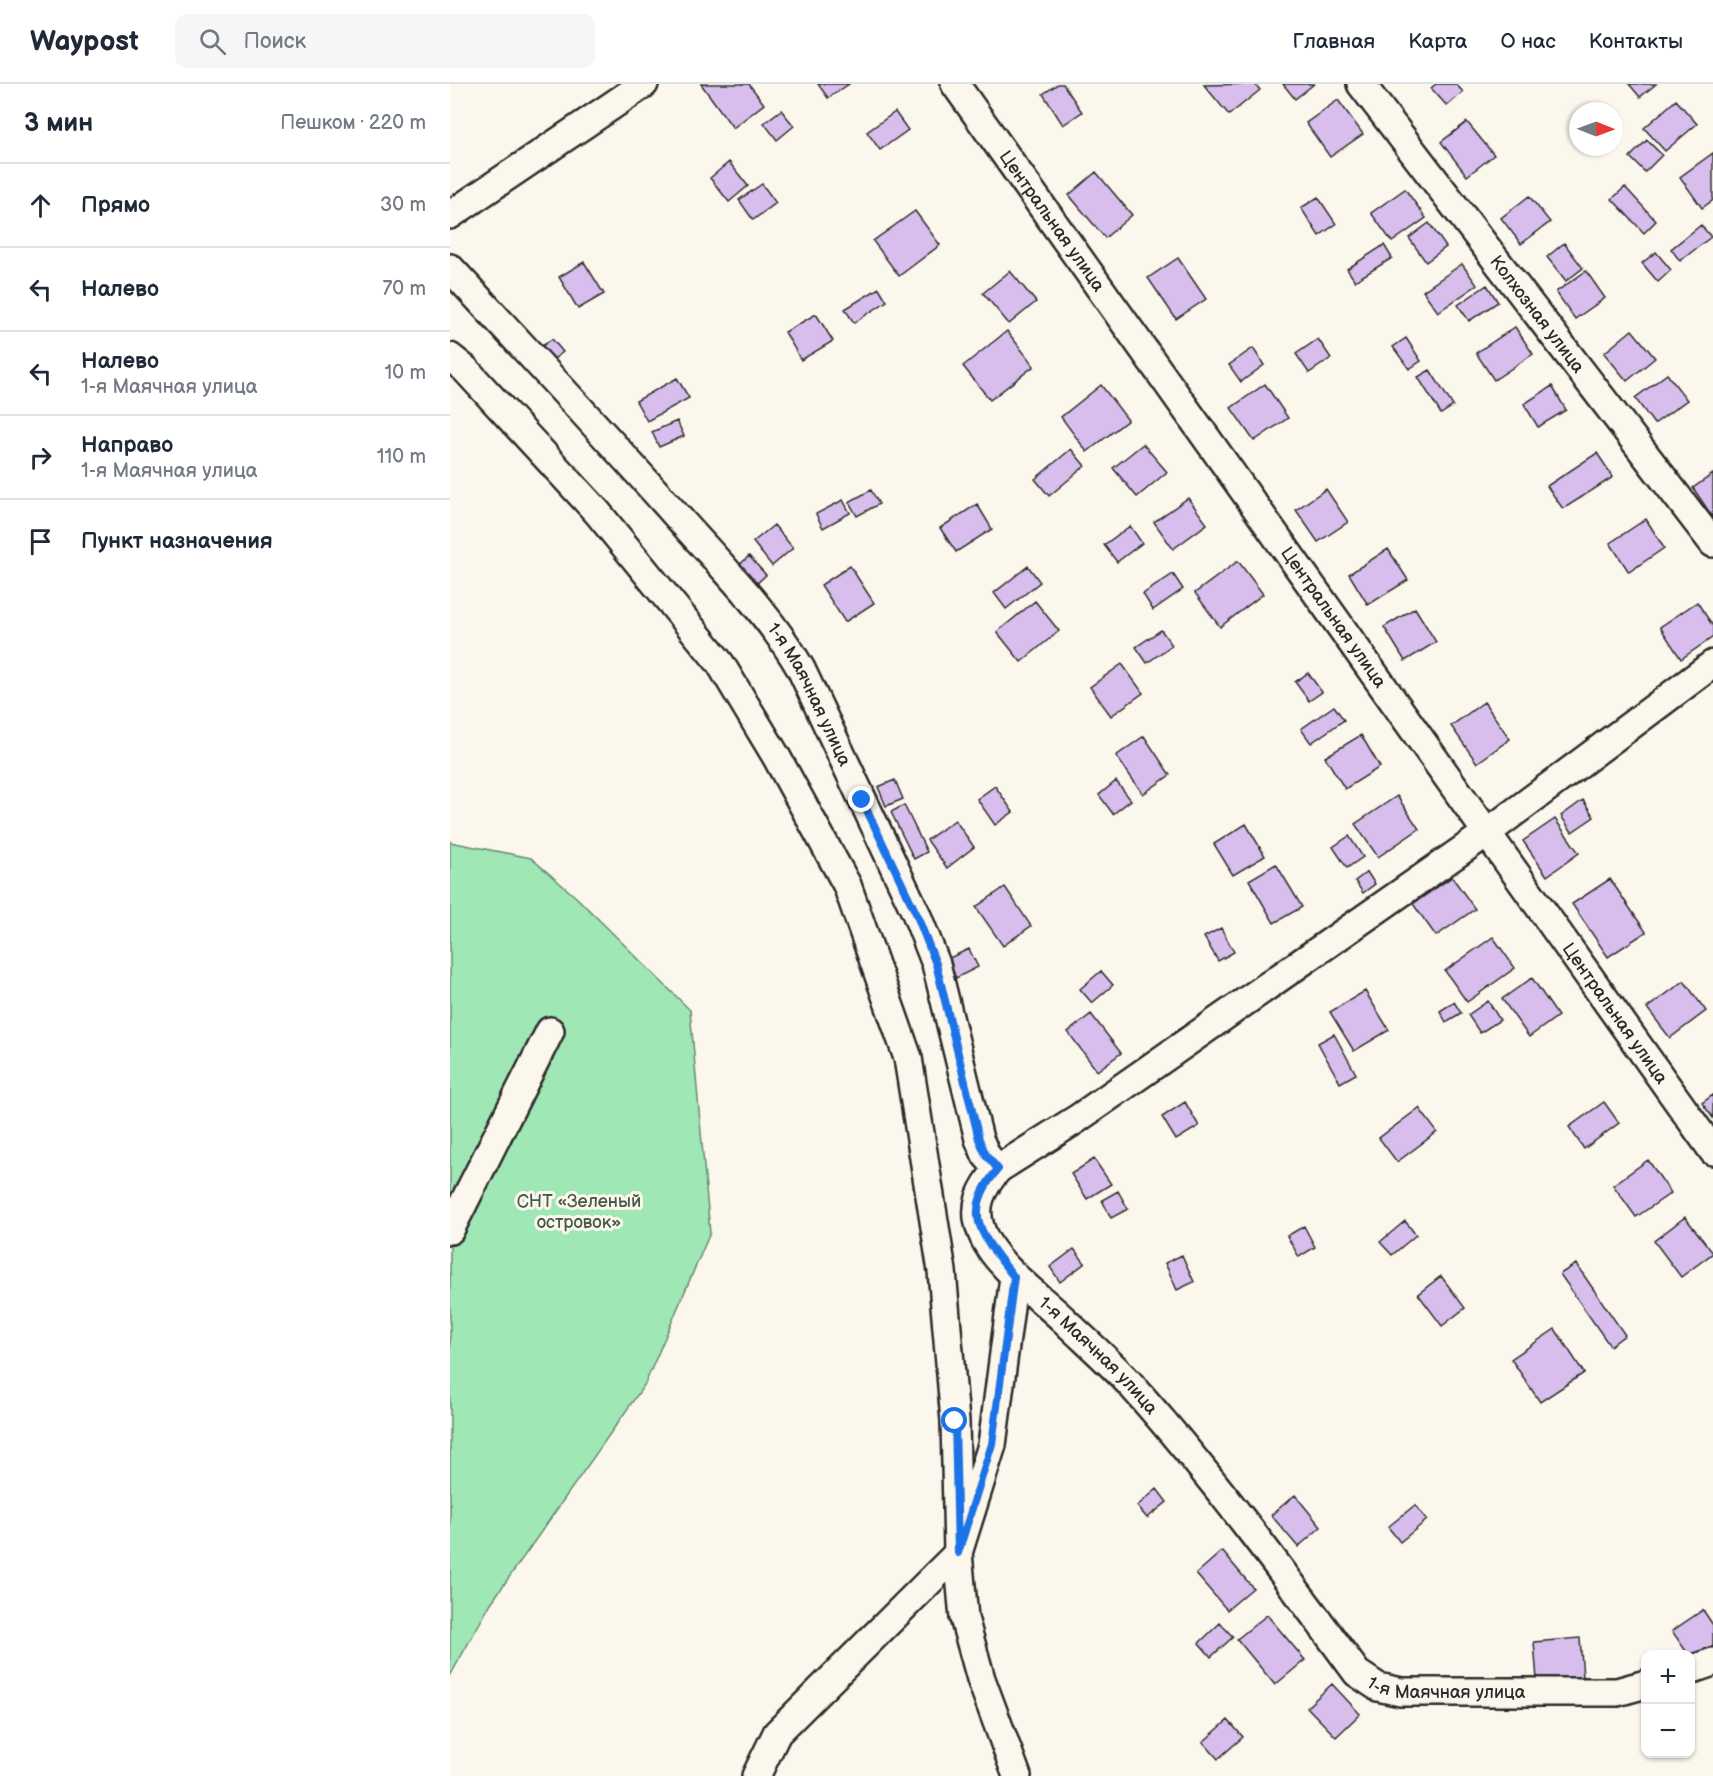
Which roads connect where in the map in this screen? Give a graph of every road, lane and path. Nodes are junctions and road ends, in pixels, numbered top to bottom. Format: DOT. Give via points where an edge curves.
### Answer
graph roads {
  1 [pos="644,84"];
  2 [pos="955,84"];
  3 [pos="1361,84"];
  4 [pos="450,215"];
  5 [pos="450,268"];
  6 [pos="450,357"];
  7 [pos="1713,543"];
  8 [pos="1713,664"];
  9 [pos="1488,832"];
  10 [pos="550,1031"];
  11 [pos="1713,1151"];
  12 [pos="998,1169"];
  13 [pos="450,1230"];
  14 [pos="1014,1277"];
  15 [pos="958,1553"];
  16 [pos="1713,1662"];
  17 [pos="1695,1668"];
  18 [pos="1641,1685"];
  19 [pos="756,1776"];
  20 [pos="1017,1776"];
  1 -- 4 [label="street"];
  2 -- 9 [label="street, Центральная улица"];
  3 -- 7 [label="street, Колхозная улица"];
  5 -- 12 [label="street, 1-я Маячная улица" via="783,638 916,913 936,964 979,1139"];
  6 -- 15 [label="street" via="598,513 720,663 847,885 908,1058 942,1271 955,1421"];
  8 -- 9 [label="street"];
  9 -- 11 [label="street, Центральная улица"];
  9 -- 12 [label="street" via="1077,1119"];
  10 -- 13 [label="street"];
  12 -- 14 [label="street, 1-я Маячная улица" via="984,1186 976,1206 981,1232"];
  14 -- 15 [label="street" via="992,1444"];
  14 -- 18 [label="street, 1-я Маячная улица" via="1043,1299 1132,1385 1248,1526 1357,1672 1378,1687 1401,1692 1617,1692"];
  15 -- 19 [label="street" via="777,1733"];
  15 -- 20 [label="street" via="964,1618 981,1679"];
  16 -- 17 [label="street"];
}
